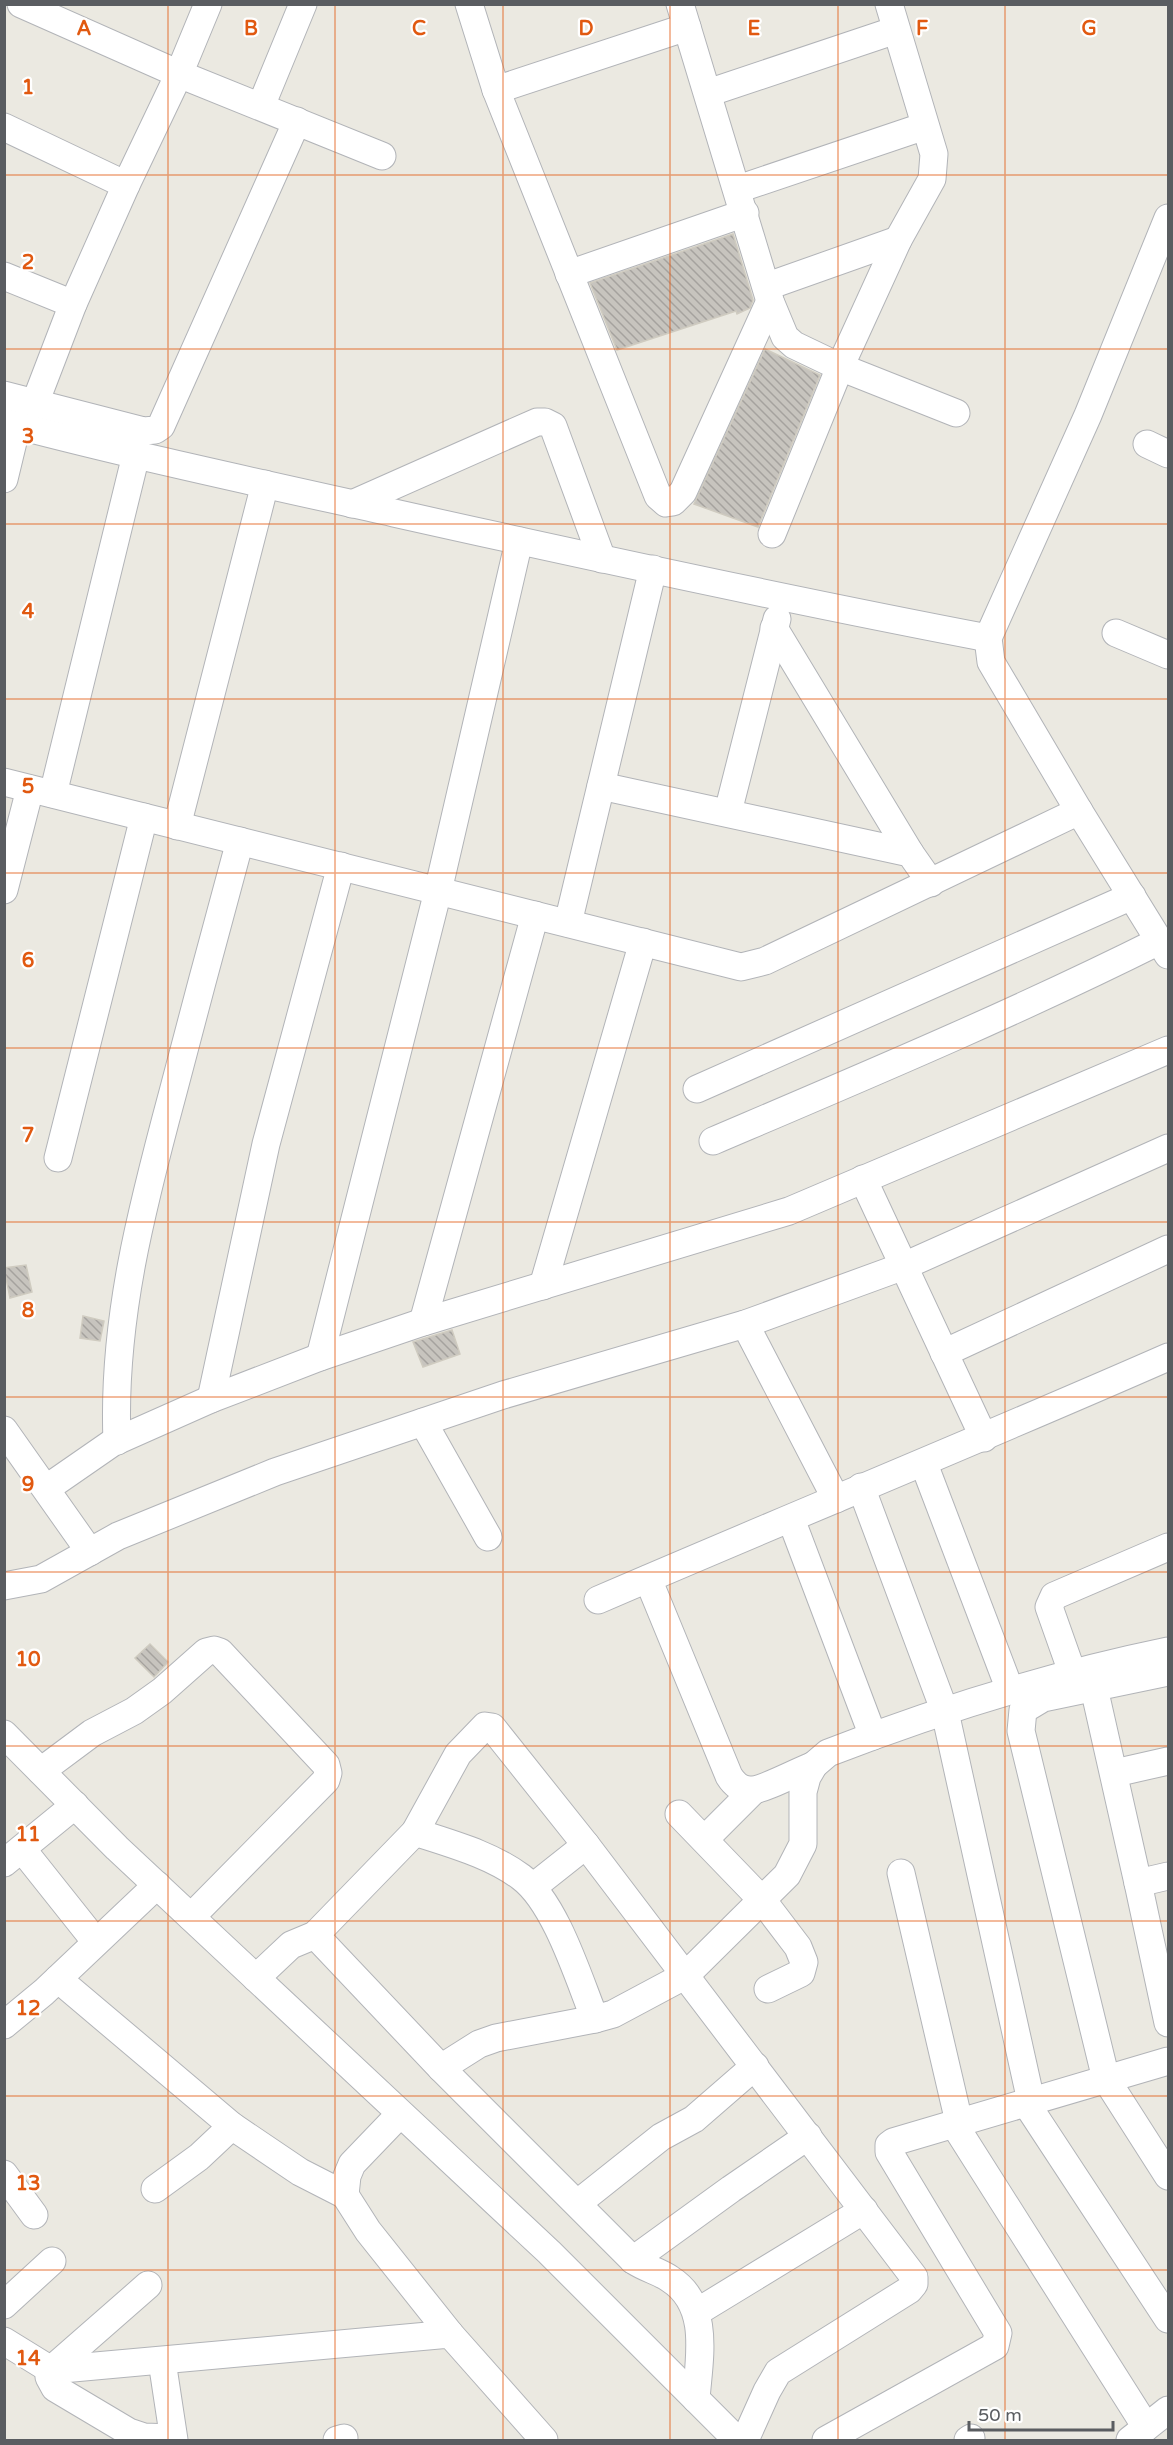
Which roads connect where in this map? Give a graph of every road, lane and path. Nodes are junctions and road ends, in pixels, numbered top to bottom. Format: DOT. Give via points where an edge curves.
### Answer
graph roads {
  1 [pos="21,4"];
  2 [pos="208,4"];
  3 [pos="303,4"];
  4 [pos="469,4"];
  5 [pos="60,12"];
  6 [pos="684,16"];
  7 [pos="892,17"];
  8 [pos="179,74"];
  9 [pos="496,90"];
  10 [pos="708,93"];
  11 [pos="261,106"];
  12 [pos="297,120"];
  13 [pos="925,126"];
  14 [pos="4,127"];
  15 [pos="382,156"];
  16 [pos="126,186"];
  17 [pos="741,201"];
  18 [pos="1168,218"];
  19 [pos="898,240"];
  20 [pos="569,274"];
  21 [pos="4,276"];
  22 [pos="769,293"];
  23 [pos="73,304"];
  24 [pos="840,367"];
  25 [pos="4,395"];
  26 [pos="35,403"];
  27 [pos="956,413"];
  28 [pos="11,424"];
  29 [pos="136,455"];
  30 [pos="4,479"];
  31 [pos="265,484"];
  32 [pos="352,504"];
  33 [pos="772,534"];
  34 [pos="519,540"];
  35 [pos="602,559"];
  36 [pos="653,569"];
  37 [pos="782,597"];
  38 [pos="774,628"];
  39 [pos="1116,633"];
  40 [pos="988,638"];
  41 [pos="1168,655"];
  42 [pos="601,786"];
  43 [pos="29,788"];
  44 [pos="1079,811"];
  45 [pos="728,812"];
  46 [pos="144,817"];
  47 [pos="177,826"];
  48 [pos="240,841"];
  49 [pos="910,854"];
  50 [pos="340,866"];
  51 [pos="931,883"];
  52 [pos="4,890"];
  53 [pos="438,891"];
  54 [pos="1132,896"];
  55 [pos="535,915"];
  56 [pos="568,923"];
  57 [pos="643,942"];
  58 [pos="1164,948"];
  59 [pos="1168,1050"];
  60 [pos="697,1089"];
  61 [pos="713,1140"];
  62 [pos="1168,1148"];
  63 [pos="58,1158"];
  64 [pos="863,1179"];
  65 [pos="1168,1249"];
  66 [pos="904,1266"];
  67 [pos="543,1286"];
  68 [pos="423,1322"];
  69 [pos="745,1324"];
  70 [pos="944,1353"];
  71 [pos="320,1357"];
  72 [pos="1168,1357"];
  73 [pos="211,1399"];
  74 [pos="423,1422"];
  75 [pos="4,1430"];
  76 [pos="984,1438"];
  77 [pos="117,1441"];
  78 [pos="924,1464"];
  79 [pos="861,1487"];
  80 [pos="47,1488"];
  81 [pos="836,1499"];
  82 [pos="791,1519"];
  83 [pos="488,1536"];
  84 [pos="1168,1546"];
  85 [pos="90,1552"];
  86 [pos="648,1579"];
  87 [pos="4,1586"];
  88 [pos="598,1600"];
  89 [pos="1168,1651"];
  90 [pos="1072,1672"];
  91 [pos="1168,1672"];
  92 [pos="1094,1688"];
  93 [pos="1010,1690"];
  94 [pos="945,1712"];
  95 [pos="4,1734"];
  96 [pos="873,1736"];
  97 [pos="1168,1761"];
  98 [pos="813,1765"];
  99 [pos="41,1771"];
  100 [pos="1114,1773"];
  101 [pos="753,1791"];
  102 [pos="75,1805"];
  103 [pos="679,1814"];
  104 [pos="416,1832"];
  105 [pos="705,1839"];
  106 [pos="586,1845"];
  107 [pos="13,1856"];
  108 [pos="902,1873"];
  109 [pos="1168,1876"];
  110 [pos="1137,1883"];
  111 [pos="157,1885"];
  112 [pos="533,1887"];
  113 [pos="763,1901"];
  114 [pos="191,1917"];
  115 [pos="315,1935"];
  116 [pos="96,1942"];
  117 [pos="1161,1957"];
  118 [pos="686,1975"];
  119 [pos="256,1978"];
  120 [pos="58,1979"];
  121 [pos="768,1989"];
  122 [pos="596,2019"];
  123 [pos="1168,2023"];
  124 [pos="4,2025"];
  125 [pos="1168,2061"];
  126 [pos="755,2066"];
  127 [pos="441,2068"];
  128 [pos="1106,2079"];
  129 [pos="1028,2102"];
  130 [pos="400,2114"];
  131 [pos="956,2123"];
  132 [pos="232,2126"];
  133 [pos="808,2136"];
  134 [pos="4,2174"];
  135 [pos="1168,2176"];
  136 [pos="155,2189"];
  137 [pos="345,2195"];
  138 [pos="578,2203"];
  139 [pos="864,2210"];
  140 [pos="34,2215"];
  141 [pos="633,2260"];
  142 [pos="51,2261"];
  143 [pos="148,2285"];
  144 [pos="4,2305"];
  145 [pos="697,2312"];
  146 [pos="1168,2319"];
  147 [pos="450,2334"];
  148 [pos="4,2341"];
  149 [pos="162,2361"];
  150 [pos="51,2370"];
  151 [pos="696,2399"];
  152 [pos="1168,2410"];
  153 [pos="1138,2434"];
  154 [pos="174,2439"];
  155 [pos="544,2440"];
  156 [pos="737,2440"];
  157 [pos="745,2440"];
  158 [pos="826,2440"];
  1 -- 5 [label="street"];
  2 -- 8 [label="street"];
  3 -- 11 [label="street"];
  4 -- 9 [label="street"];
  5 -- 8 [label="street"];
  6 -- 9 [label="street"];
  6 -- 10 [label="street"];
  7 -- 10 [label="street"];
  7 -- 13 [label="street"];
  8 -- 11 [label="street"];
  8 -- 16 [label="street"];
  9 -- 20 [label="street"];
  10 -- 17 [label="street"];
  11 -- 12 [label="street"];
  12 -- 15 [label="street"];
  12 -- 26 [label="street" via="161,426 144,431"];
  13 -- 17 [label="street"];
  13 -- 19 [label="street" via="934,154 932,179"];
  14 -- 16 [label="street"];
  16 -- 23 [label="street"];
  17 -- 20 [label="street"];
  17 -- 22 [label="street"];
  18 -- 40 [label="street" via="1083,426"];
  19 -- 22 [label="street"];
  19 -- 24 [label="street"];
  20 -- 22 [label="street" via="658,496 666,503 683,492"];
  21 -- 23 [label="street"];
  22 -- 24 [label="street" via="785,337"];
  23 -- 26 [label="street"];
  24 -- 27 [label="street"];
  24 -- 33 [label="street"];
  25 -- 26 [label="street"];
  28 -- 29 [label="street"];
  28 -- 30 [label="street"];
  29 -- 31 [label="street"];
  29 -- 43 [label="street"];
  31 -- 32 [label="street"];
  31 -- 47 [label="street"];
  32 -- 34 [label="street"];
  32 -- 35 [label="street" via="537,422 545,422 553,426"];
  34 -- 35 [label="street"];
  34 -- 53 [label="street"];
  35 -- 36 [label="street"];
  36 -- 37 [label="street"];
  36 -- 42 [label="street"];
  37 -- 38 [label="street"];
  37 -- 40 [label="street"];
  38 -- 45 [label="street"];
  38 -- 49 [label="street"];
  39 -- 41 [label="street"];
  40 -- 44 [label="street" via="991,662"];
  42 -- 45 [label="street"];
  42 -- 56 [label="street"];
  43 -- 46 [label="street"];
  43 -- 52 [label="street"];
  44 -- 51 [label="street"];
  44 -- 54 [label="street"];
  45 -- 49 [label="street"];
  46 -- 47 [label="street"];
  46 -- 63 [label="street"];
  47 -- 48 [label="street"];
  48 -- 50 [label="street"];
  48 -- 77 [label="street" via="136,1235 125,1291"];
  49 -- 51 [label="street"];
  50 -- 53 [label="street"];
  50 -- 73 [label="street" via="266,1144"];
  51 -- 57 [label="street" via="765,961 741,967"];
  53 -- 55 [label="street"];
  53 -- 71 [label="street"];
  54 -- 58 [label="street"];
  54 -- 60 [label="street"];
  55 -- 56 [label="street"];
  55 -- 68 [label="street"];
  56 -- 57 [label="street"];
  57 -- 67 [label="street"];
  58 -- 61 [label="street"];
  59 -- 64 [label="street"];
  62 -- 66 [label="street"];
  64 -- 66 [label="street"];
  64 -- 67 [label="street" via="789,1211"];
  65 -- 70 [label="street"];
  66 -- 69 [label="street"];
  66 -- 70 [label="street"];
  67 -- 68 [label="street"];
  68 -- 71 [label="street"];
  69 -- 74 [label="street"];
  69 -- 81 [label="street"];
  70 -- 76 [label="street"];
  71 -- 73 [label="street"];
  72 -- 76 [label="street"];
  73 -- 77 [label="street"];
  74 -- 83 [label="street"];
  74 -- 85 [label="street" via="275,1473 118,1536"];
  75 -- 80 [label="street"];
  76 -- 78 [label="street"];
  77 -- 80 [label="street"];
  78 -- 79 [label="street"];
  78 -- 93 [label="street"];
  79 -- 81 [label="street"];
  79 -- 94 [label="street"];
  80 -- 85 [label="street"];
  81 -- 82 [label="street"];
  82 -- 86 [label="street"];
  82 -- 96 [label="street"];
  84 -- 90 [label="street" via="1050,1601"];
  85 -- 87 [label="street" via="41,1579"];
  86 -- 88 [label="street"];
  86 -- 101 [label="street" via="729,1776 739,1787"];
  89 -- 90 [label="street"];
  90 -- 93 [label="street"];
  91 -- 92 [label="street"];
  92 -- 100 [label="street"];
  92 -- 128 [label="street" via="1043,1698 1023,1710 1021,1731"];
  93 -- 94 [label="street"];
  94 -- 96 [label="street"];
  94 -- 129 [label="street"];
  95 -- 99 [label="street"];
  96 -- 98 [label="street" via="828,1753"];
  97 -- 100 [label="street"];
  98 -- 101 [label="street"];
  98 -- 113 [label="street" via="803,1792 803,1844 787,1875"];
  99 -- 102 [label="street"];
  99 -- 114 [label="street" via="92,1733 162,1691 206,1652 220,1652 326,1765 328,1773 326,1780"];
  100 -- 110 [label="street"];
  101 -- 105 [label="street"];
  102 -- 107 [label="street"];
  102 -- 111 [label="street"];
  103 -- 105 [label="street"];
  104 -- 106 [label="street" via="458,1754 488,1725"];
  104 -- 112 [label="street" via="486,1857"];
  104 -- 115 [label="street"];
  105 -- 113 [label="street"];
  106 -- 112 [label="street"];
  106 -- 118 [label="street"];
  107 -- 116 [label="street"];
  108 -- 131 [label="street"];
  109 -- 110 [label="street"];
  110 -- 117 [label="street"];
  111 -- 114 [label="street"];
  111 -- 116 [label="street"];
  112 -- 122 [label="street" via="562,1937"];
  113 -- 118 [label="street"];
  113 -- 121 [label="street" via="798,1947 804,1962 797,1977"];
  114 -- 119 [label="street"];
  115 -- 119 [label="street" via="291,1945"];
  115 -- 127 [label="street"];
  116 -- 120 [label="street"];
  117 -- 123 [label="street"];
  118 -- 122 [label="street"];
  118 -- 126 [label="street"];
  119 -- 130 [label="street"];
  120 -- 124 [label="street"];
  120 -- 132 [label="street"];
  122 -- 127 [label="street" via="496,2038"];
  125 -- 128 [label="street"];
  126 -- 133 [label="street"];
  126 -- 138 [label="street" via="694,2119 661,2137"];
  127 -- 138 [label="street"];
  128 -- 129 [label="street"];
  128 -- 135 [label="street"];
  129 -- 131 [label="street"];
  129 -- 146 [label="street"];
  130 -- 137 [label="street" via="352,2164"];
  130 -- 151 [label="street" via="549,2252"];
  131 -- 153 [label="street"];
  131 -- 158 [label="street" via="893,2142 888,2149 998,2333 995,2346"];
  132 -- 136 [label="street" via="199,2157"];
  132 -- 137 [label="street" via="300,2172"];
  133 -- 139 [label="street"];
  133 -- 141 [label="street"];
  134 -- 140 [label="street"];
  137 -- 147 [label="street" via="368,2231"];
  138 -- 141 [label="street"];
  139 -- 145 [label="street"];
  139 -- 157 [label="street" via="914,2277 914,2284 778,2372"];
  141 -- 145 [label="street" via="672,2279"];
  142 -- 144 [label="street"];
  143 -- 150 [label="street"];
  145 -- 151 [label="street" via="700,2346"];
  147 -- 149 [label="street"];
  147 -- 155 [label="street"];
  148 -- 150 [label="street"];
  149 -- 150 [label="street"];
  149 -- 154 [label="street"];
  150 -- 154 [label="street" via="49,2377 55,2388 129,2432"];
  151 -- 156 [label="street"];
  152 -- 153 [label="street"];
}
